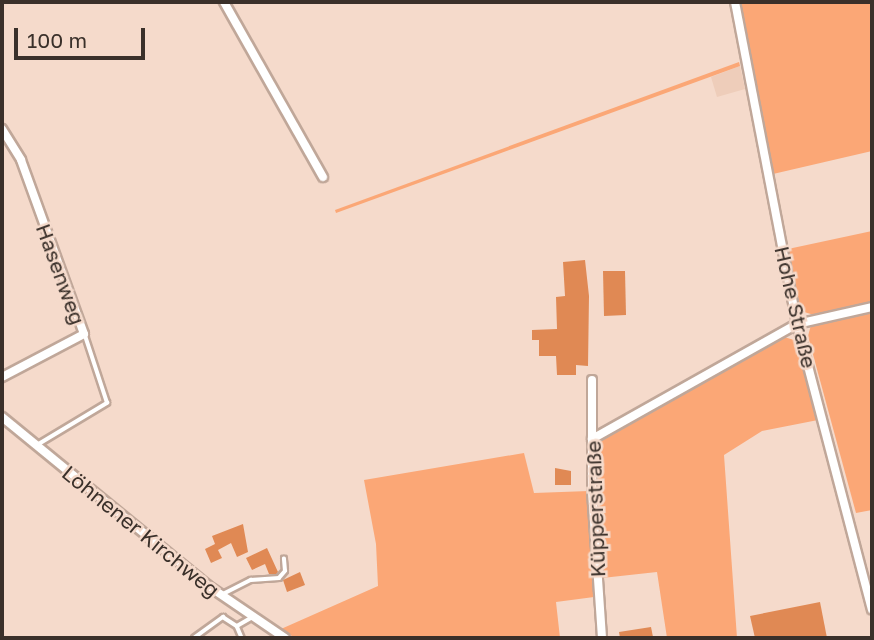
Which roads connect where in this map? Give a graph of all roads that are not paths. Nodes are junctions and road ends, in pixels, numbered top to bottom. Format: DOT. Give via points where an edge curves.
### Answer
graph roads {
  1 [pos="224,2"];
  2 [pos="735,2"];
  3 [pos="2,129"];
  4 [pos="323,177"];
  5 [pos="872,307"];
  6 [pos="797,324"];
  7 [pos="84,334"];
  8 [pos="2,377"];
  9 [pos="592,380"];
  10 [pos="2,417"];
  11 [pos="592,439"];
  12 [pos="36,445"];
  13 [pos="284,559"];
  14 [pos="222,596"];
  15 [pos="872,609"];
  16 [pos="253,617"];
  17 [pos="237,626"];
  18 [pos="194,638"];
  19 [pos="242,638"];
  20 [pos="285,638"];
  21 [pos="602,638"];
  1 -- 4 [label="street"];
  2 -- 6 [label="street, Hohe Straße"];
  3 -- 7 [label="street, Hasenweg" via="21,160"];
  5 -- 6 [label="street"];
  6 -- 11 [label="street"];
  6 -- 15 [label="street, Hohe Straße"];
  7 -- 8 [label="street, Hasenweg"];
  7 -- 12 [label="lane" via="107,403"];
  9 -- 11 [label="street, Küpperstraße"];
  10 -- 12 [label="street, Löhnener Kirchweg"];
  11 -- 21 [label="street, Küpperstraße"];
  12 -- 14 [label="street, Löhnener Kirchweg"];
  13 -- 14 [label="lane" via="285,570 279,578 251,580"];
  14 -- 16 [label="street, Löhnener Kirchweg"];
  16 -- 17 [label="lane"];
  16 -- 20 [label="street, Löhnener Kirchweg"];
  17 -- 18 [label="lane" via="223,617"];
  17 -- 19 [label="lane"];
}
